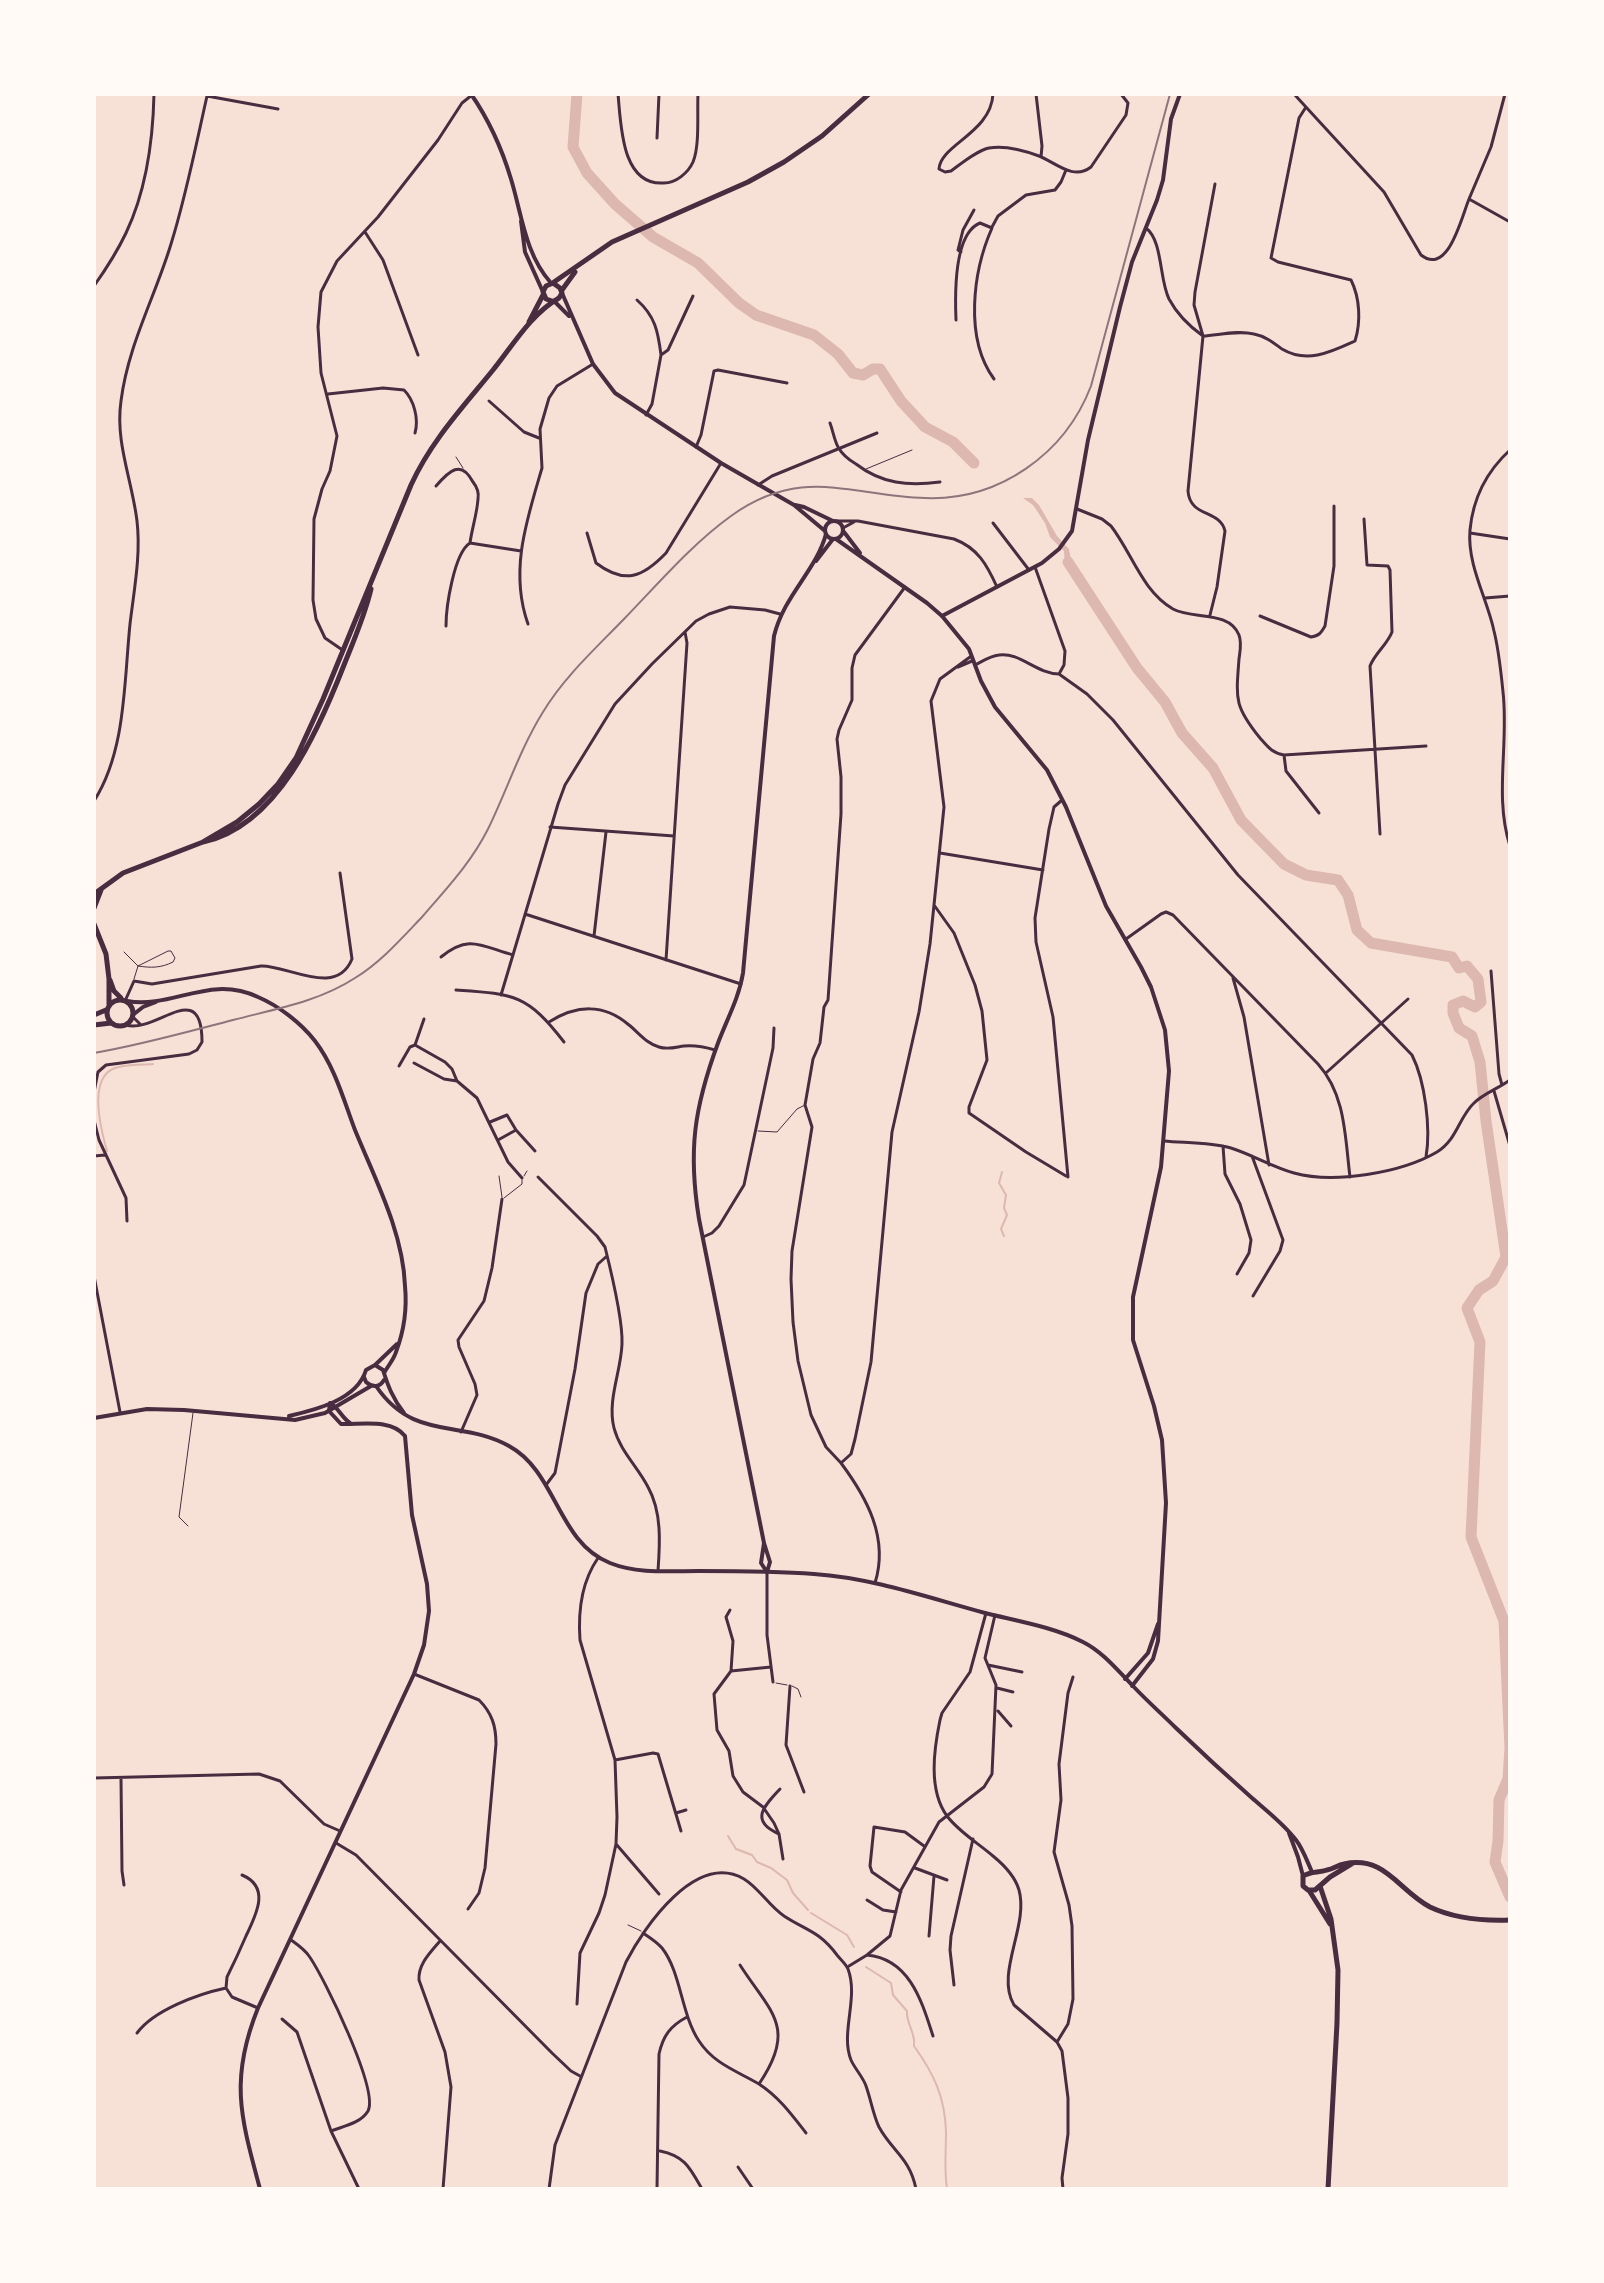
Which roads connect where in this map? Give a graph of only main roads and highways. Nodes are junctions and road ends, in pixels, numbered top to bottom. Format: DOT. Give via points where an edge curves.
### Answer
graph roads {
  1 [pos="863,94"];
  2 [pos="869,94"];
  3 [pos="1180,94"];
  4 [pos="472,95"];
  5 [pos="853,108"];
  6 [pos="521,219"];
  7 [pos="578,267"];
  8 [pos="552,283"];
  9 [pos="562,292"];
  10 [pos="543,293"];
  11 [pos="553,301"];
  12 [pos="572,319"];
  13 [pos="529,323"];
  14 [pos="794,505"];
  15 [pos="835,521"];
  16 [pos="843,530"];
  17 [pos="826,532"];
  18 [pos="834,539"];
  19 [pos="867,561"];
  20 [pos="809,569"];
  21 [pos="957,609"];
  22 [pos="942,616"];
  23 [pos="946,622"];
  24 [pos="101,889"];
  25 [pos="94,894"];
  26 [pos="94,908"];
  27 [pos="94,924"];
  28 [pos="96,936"];
  29 [pos="109,979"];
  30 [pos="164,999"];
  31 [pos="125,1001"];
  32 [pos="108,1007"];
  33 [pos="94,1015"];
  34 [pos="133,1016"];
  35 [pos="111,1023"];
  36 [pos="94,1025"];
  37 [pos="398,1342"];
  38 [pos="375,1365"];
  39 [pos="384,1373"];
  40 [pos="364,1377"];
  41 [pos="384,1380"];
  42 [pos="374,1386"];
  43 [pos="330,1403"];
  44 [pos="337,1407"];
  45 [pos="329,1411"];
  46 [pos="405,1415"];
  47 [pos="284,1417"];
  48 [pos="94,1418"];
  49 [pos="350,1423"];
  50 [pos="767,1572"];
  51 [pos="1160,1617"];
  52 [pos="1125,1679"];
  53 [pos="1132,1686"];
  54 [pos="1288,1831"];
  55 [pos="1353,1863"];
  56 [pos="1314,1872"];
  57 [pos="1303,1876"];
  58 [pos="1320,1885"];
  59 [pos="1308,1890"];
  60 [pos="1510,1920"];
  61 [pos="1333,1928"];
  62 [pos="260,2189"];
  63 [pos="1328,2189"];
  1 -- 5 [label="main road"];
  2 -- 5 [label="main road"];
  3 -- 21 [label="main road" via="1160,190 1120,307 1072,531 1035,567"];
  4 -- 6 [label="main road" via="505,162"];
  5 -- 7 [label="main road" via="774,168 612,242"];
  6 -- 8 [label="main road" via="532,255"];
  6 -- 10 [label="main road" via="525,252"];
  7 -- 8 [label="main road"];
  7 -- 9 [label="main road"];
  8 -- 9 [label="main road"];
  8 -- 10 [label="main road"];
  9 -- 11 [label="main road"];
  9 -- 12 [label="main road"];
  10 -- 11 [label="main road"];
  10 -- 13 [label="main road"];
  11 -- 12 [label="main road"];
  11 -- 13 [label="main road"];
  12 -- 14 [label="main road" via="593,364 615,393"];
  13 -- 24 [label="main road" via="425,457 329,703 288,778 246,822 215,840 123,873"];
  14 -- 15 [label="main road"];
  14 -- 17 [label="main road"];
  15 -- 16 [label="main road"];
  15 -- 17 [label="main road"];
  16 -- 18 [label="main road"];
  16 -- 19 [label="main road"];
  17 -- 18 [label="main road"];
  17 -- 20 [label="main road"];
  18 -- 19 [label="main road"];
  18 -- 20 [label="main road"];
  19 -- 22 [label="main road"];
  20 -- 50 [label="main road" via="780,614 772,646 741,984 715,1050 693,1141 703,1237 770,1562"];
  21 -- 22 [label="main road"];
  21 -- 23 [label="main road"];
  22 -- 23 [label="main road"];
  23 -- 51 [label="main road" via="995,707 1041,760 1063,800 1101,897 1151,987 1167,1040 1164,1141 1131,1314 1133,1340 1162,1440 1166,1503"];
  24 -- 25 [label="main road"];
  24 -- 26 [label="main road"];
  27 -- 28 [label="main road"];
  28 -- 29 [label="main road" via="106,954"];
  29 -- 31 [label="main road"];
  29 -- 32 [label="main road"];
  30 -- 31 [label="main road"];
  30 -- 34 [label="main road"];
  30 -- 37 [label="main road" via="217,989 251,994 293,1020 321,1049 399,1245 406,1300"];
  31 -- 32 [label="main road"];
  31 -- 34 [label="main road"];
  32 -- 33 [label="main road"];
  32 -- 35 [label="main road"];
  34 -- 35 [label="main road" via="126,1025"];
  35 -- 36 [label="main road"];
  37 -- 38 [label="main road"];
  37 -- 39 [label="main road"];
  38 -- 39 [label="main road"];
  38 -- 40 [label="main road"];
  39 -- 41 [label="main road"];
  40 -- 42 [label="main road"];
  40 -- 43 [label="main road"];
  41 -- 42 [label="main road"];
  41 -- 46 [label="main road"];
  42 -- 44 [label="main road"];
  42 -- 46 [label="main road"];
  43 -- 44 [label="main road"];
  43 -- 45 [label="main road"];
  43 -- 47 [label="main road"];
  44 -- 45 [label="main road"];
  44 -- 49 [label="main road"];
  45 -- 47 [label="main road" via="295,1420"];
  45 -- 49 [label="main road" via="336,1421"];
  46 -- 50 [label="main road" via="515,1449 532,1464 574,1534 598,1558 658,1571"];
  47 -- 48 [label="main road" via="147,1409"];
  49 -- 62 [label="main road" via="382,1424 403,1432 429,1611 414,1674 258,2008 242,2055 243,2122"];
  50 -- 52 [label="main road" via="875,1583 1083,1641"];
  51 -- 52 [label="main road" via="1148,1653"];
  51 -- 53 [label="main road" via="1156,1653"];
  52 -- 53 [label="main road"];
  53 -- 54 [label="main road"];
  54 -- 56 [label="main road"];
  54 -- 57 [label="main road"];
  55 -- 56 [label="main road"];
  55 -- 58 [label="main road"];
  55 -- 60 [label="main road" via="1377,1866 1414,1897 1449,1914"];
  56 -- 57 [label="main road"];
  56 -- 58 [label="main road"];
  57 -- 59 [label="main road"];
  58 -- 59 [label="main road"];
  58 -- 61 [label="main road"];
  59 -- 61 [label="main road"];
  61 -- 63 [label="main road" via="1338,1994"];
}
